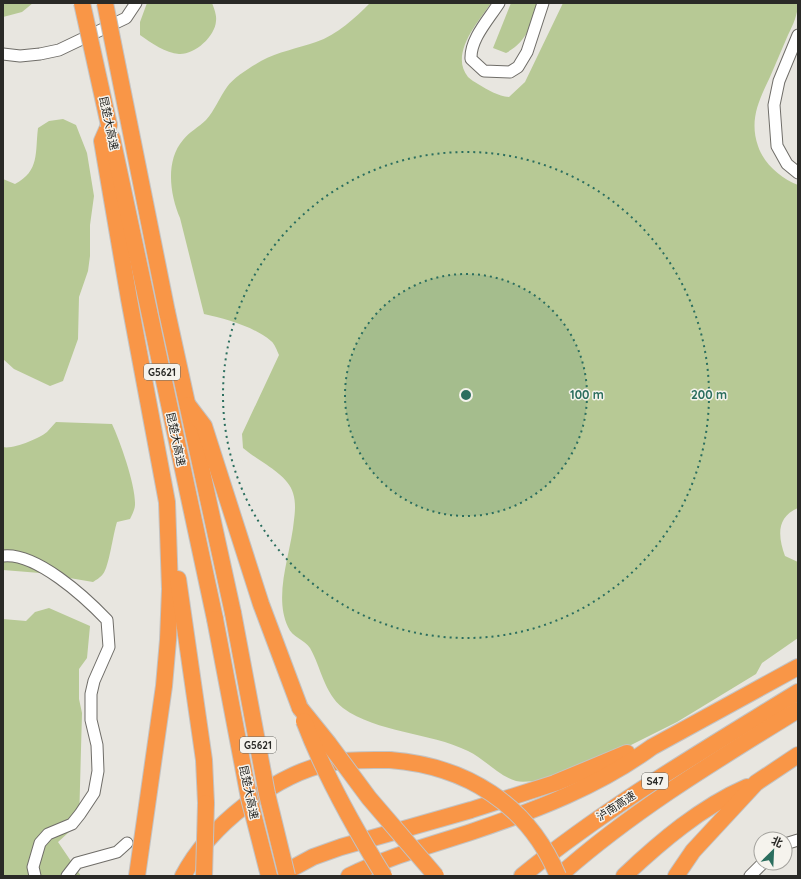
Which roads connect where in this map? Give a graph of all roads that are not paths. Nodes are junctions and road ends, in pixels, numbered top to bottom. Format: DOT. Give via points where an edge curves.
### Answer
graph roads {
  1 [pos="82,3"];
  2 [pos="105,3"];
  3 [pos="136,3"];
  4 [pos="499,3"];
  5 [pos="543,3"];
  6 [pos="798,35"];
  7 [pos="3,54"];
  8 [pos="110,125"];
  9 [pos="798,173"];
  10 [pos="188,405"];
  11 [pos="166,502"];
  12 [pos="3,556"];
  13 [pos="798,667"];
  14 [pos="798,692"];
  15 [pos="300,708"];
  16 [pos="798,710"];
  17 [pos="652,748"];
  18 [pos="798,755"];
  19 [pos="756,783"];
  20 [pos="127,843"];
  21 [pos="35,876"];
  22 [pos="67,876"];
  23 [pos="137,876"];
  24 [pos="183,876"];
  25 [pos="204,876"];
  26 [pos="269,876"];
  27 [pos="278,876"];
  28 [pos="287,876"];
  29 [pos="349,876"];
  30 [pos="384,876"];
  31 [pos="436,876"];
  32 [pos="522,876"];
  33 [pos="559,876"];
  34 [pos="624,876"];
  35 [pos="676,876"];
  1 -- 8 [label="highway, 昆楚大高速 / G5621, bridge"];
  2 -- 10 [label="highway, 昆楚大高速 / G5621, bridge"];
  3 -- 7 [label="street" via="126,18 59,50 20,56"];
  4 -- 5 [label="street" via="478,37 471,52 471,59 484,71 500,73 510,72 520,65"];
  6 -- 9 [label="street" via="779,81 774,105 777,146 787,164"];
  8 -- 11 [label="highway" via="102,141"];
  8 -- 26 [label="highway, 昆楚大高速 / G5621, bridge" via="215,619 249,798"];
  10 -- 15 [label="highway" via="204,426 261,604"];
  10 -- 28 [label="highway, 昆楚大高速 / G5621, bridge" via="267,794"];
  11 -- 23 [label="highway" via="170,589 168,648"];
  11 -- 25 [label="highway, bridge" via="204,760"];
  12 -- 21 [label="street" via="23,557 46,568 107,620 109,647 94,681 92,694 91,720 97,745 98,771 94,793 72,824 48,834 40,843 33,867"];
  13 -- 17 [label="highway"];
  14 -- 32 [label="highway, 泸南高速 / S47" via="605,812"];
  15 -- 30 [label="highway, bridge" via="333,788"];
  15 -- 31 [label="highway, bridge" via="369,798"];
  16 -- 33 [label="highway, 泸南高速 / S47" via="645,806"];
  17 -- 27 [label="highway, bridge" via="629,753 562,780 470,810 341,847 313,857"];
  17 -- 29 [label="highway, bridge" via="635,760 544,805 388,858"];
  18 -- 19 [label="highway"];
  19 -- 34 [label="highway" via="736,792 683,825"];
  19 -- 35 [label="highway" via="693,851"];
  20 -- 22 [label="street" via="117,852 76,863"];
  24 -- 33 [label="highway, bridge" via="210,837 234,815 275,785 293,775 330,763 390,760 424,764 462,776 498,798 540,842"];
}
